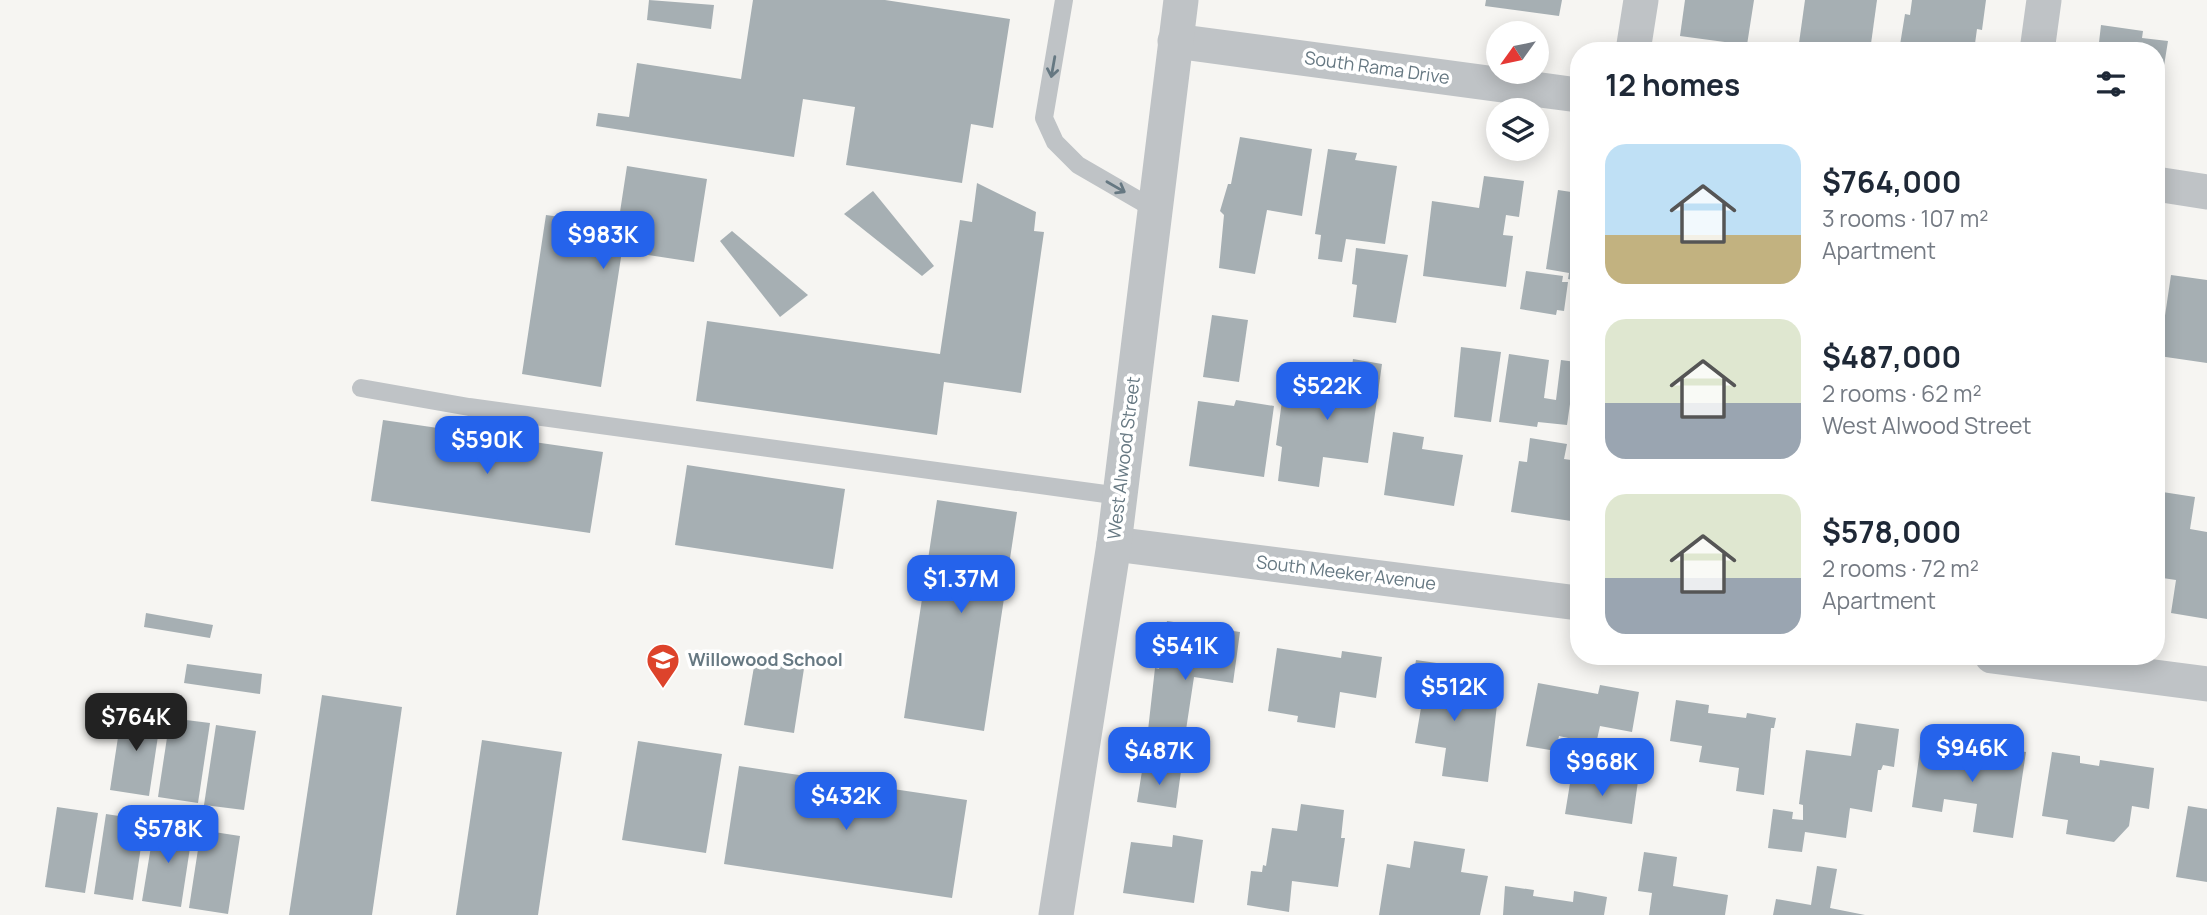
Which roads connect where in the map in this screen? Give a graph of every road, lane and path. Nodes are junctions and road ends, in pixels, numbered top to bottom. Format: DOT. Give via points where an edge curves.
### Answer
graph roads {
  1 [pos="1064,0"];
  2 [pos="1181,0"];
  3 [pos="1641,0"];
  4 [pos="2044,0"];
  5 [pos="1175,41"];
  6 [pos="1634,42"];
  7 [pos="2038,42"];
  8 [pos="1570,94"];
  9 [pos="2165,185"];
  10 [pos="2207,191"];
  11 [pos="1154,209"];
  12 [pos="361,388"];
  13 [pos="1120,496"];
  14 [pos="1114,544"];
  15 [pos="1570,602"];
  16 [pos="2061,665"];
  17 [pos="2207,684"];
  18 [pos="1056,915"];
  1 -- 11 [label="lane, one-way" via="1044,118 1055,142 1078,165"];
  2 -- 5 [label="street, West Alwood Street"];
  3 -- 6 [label="street"];
  4 -- 7 [label="street"];
  5 -- 8 [label="street, South Rama Drive"];
  5 -- 11 [label="street, West Alwood Street"];
  9 -- 10 [label="street"];
  11 -- 13 [label="street, West Alwood Street"];
  12 -- 13 [label="lane" via="469,407"];
  13 -- 14 [label="street, West Alwood Street"];
  14 -- 15 [label="street, South Meeker Avenue"];
  14 -- 18 [label="street, West Alwood Street"];
  16 -- 17 [label="street"];
}
